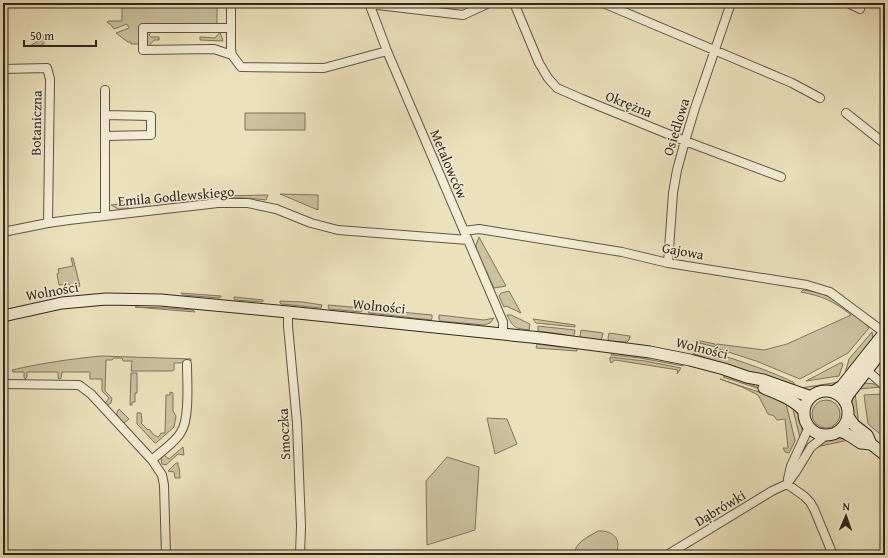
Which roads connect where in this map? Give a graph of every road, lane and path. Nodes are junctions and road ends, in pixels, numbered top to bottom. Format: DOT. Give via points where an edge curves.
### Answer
graph roads {
  1 [pos="231,3"];
  2 [pos="489,3"];
  3 [pos="514,3"];
  4 [pos="603,3"];
  5 [pos="731,3"];
  6 [pos="848,3"];
  7 [pos="369,4"];
  8 [pos="860,9"];
  9 [pos="231,28"];
  10 [pos="715,50"];
  11 [pos="387,51"];
  12 [pos="232,55"];
  13 [pos="3,69"];
  14 [pos="105,90"];
  15 [pos="820,98"];
  16 [pos="846,113"];
  17 [pos="105,115"];
  18 [pos="105,136"];
  19 [pos="685,141"];
  20 [pos="885,144"];
  21 [pos="781,177"];
  22 [pos="106,216"];
  23 [pos="48,223"];
  24 [pos="464,231"];
  25 [pos="3,232"];
  26 [pos="468,240"];
  27 [pos="668,263"];
  28 [pos="288,312"];
  29 [pos="4,315"];
  30 [pos="885,332"];
  31 [pos="503,334"];
  32 [pos="885,347"];
  33 [pos="187,364"];
  34 [pos="863,367"];
  35 [pos="747,377"];
  36 [pos="3,384"];
  37 [pos="885,386"];
  38 [pos="833,392"];
  39 [pos="810,397"];
  40 [pos="845,401"];
  41 [pos="804,411"];
  42 [pos="849,418"];
  43 [pos="808,427"];
  44 [pos="840,431"];
  45 [pos="825,436"];
  46 [pos="871,444"];
  47 [pos="885,455"];
  48 [pos="152,460"];
  49 [pos="787,484"];
  50 [pos="166,555"];
  51 [pos="300,555"];
  52 [pos="667,555"];
  53 [pos="833,555"];
  1 -- 9 [label="street"];
  2 -- 7 [label="street" via="463,15"];
  3 -- 19 [label="street, Okrężna" via="539,63 555,86"];
  4 -- 10 [label="street"];
  5 -- 10 [label="street, Osiedlowa"];
  6 -- 8 [label="street"];
  7 -- 11 [label="street, Metalowców"];
  9 -- 12 [label="street"];
  9 -- 12 [label="street" via="143,28 143,50 214,49"];
  10 -- 15 [label="street" via="792,83"];
  10 -- 19 [label="street, Osiedlowa"];
  11 -- 12 [label="street" via="324,68 241,67"];
  11 -- 24 [label="street, Metalowców"];
  13 -- 23 [label="street, Botaniczna" via="47,68 50,79"];
  14 -- 17 [label="street"];
  16 -- 20 [label="street"];
  17 -- 18 [label="street"];
  17 -- 18 [label="street" via="150,116 152,135"];
  18 -- 22 [label="street"];
  19 -- 21 [label="street, Okrężna"];
  19 -- 27 [label="street, Osiedlowa" via="673,193"];
  22 -- 23 [label="street, Emila Godlewskiego"];
  22 -- 26 [label="street, Emila Godlewskiego" via="218,203 248,203 276,208 311,223 338,230"];
  23 -- 25 [label="street, Emila Godlewskiego"];
  24 -- 26 [label="street, Metalowców"];
  24 -- 27 [label="street, Gajowa" via="479,229 622,252"];
  26 -- 31 [label="street, Metalowców" via="503,322"];
  27 -- 30 [label="street, Gajowa" via="807,285 830,292"];
  28 -- 29 [label="main road, Wolności" via="161,300 106,299 62,303"];
  28 -- 31 [label="main road, Wolności"];
  28 -- 51 [label="street, Smoczka" via="298,423"];
  30 -- 34 [label="main road"];
  31 -- 35 [label="main road, Wolności" via="650,352 690,360"];
  32 -- 34 [label="main road"];
  33 -- 48 [label="street" via="185,423 178,437"];
  34 -- 37 [label="street"];
  34 -- 38 [label="main road"];
  34 -- 40 [label="main road"];
  35 -- 39 [label="main road, Wolności"];
  35 -- 41 [label="main road, Wolności" via="788,398"];
  36 -- 48 [label="street" via="79,385 91,394"];
  38 -- 39 [label="main road" via="817,392"];
  38 -- 40 [label="main road" via="842,396"];
  39 -- 41 [label="main road"];
  40 -- 42 [label="main road"];
  41 -- 43 [label="main road"];
  42 -- 44 [label="main road"];
  42 -- 46 [label="main road" via="854,426 867,435"];
  43 -- 45 [label="main road" via="813,432"];
  43 -- 49 [label="street" via="791,466"];
  44 -- 45 [label="main road"];
  44 -- 46 [label="main road" via="862,443"];
  45 -- 49 [label="street, Dąbrówki" via="811,448"];
  46 -- 47 [label="main road"];
  48 -- 50 [label="street" via="162,475 164,485"];
  49 -- 52 [label="street, Dąbrówki"];
  49 -- 53 [label="street" via="810,502"];
}
